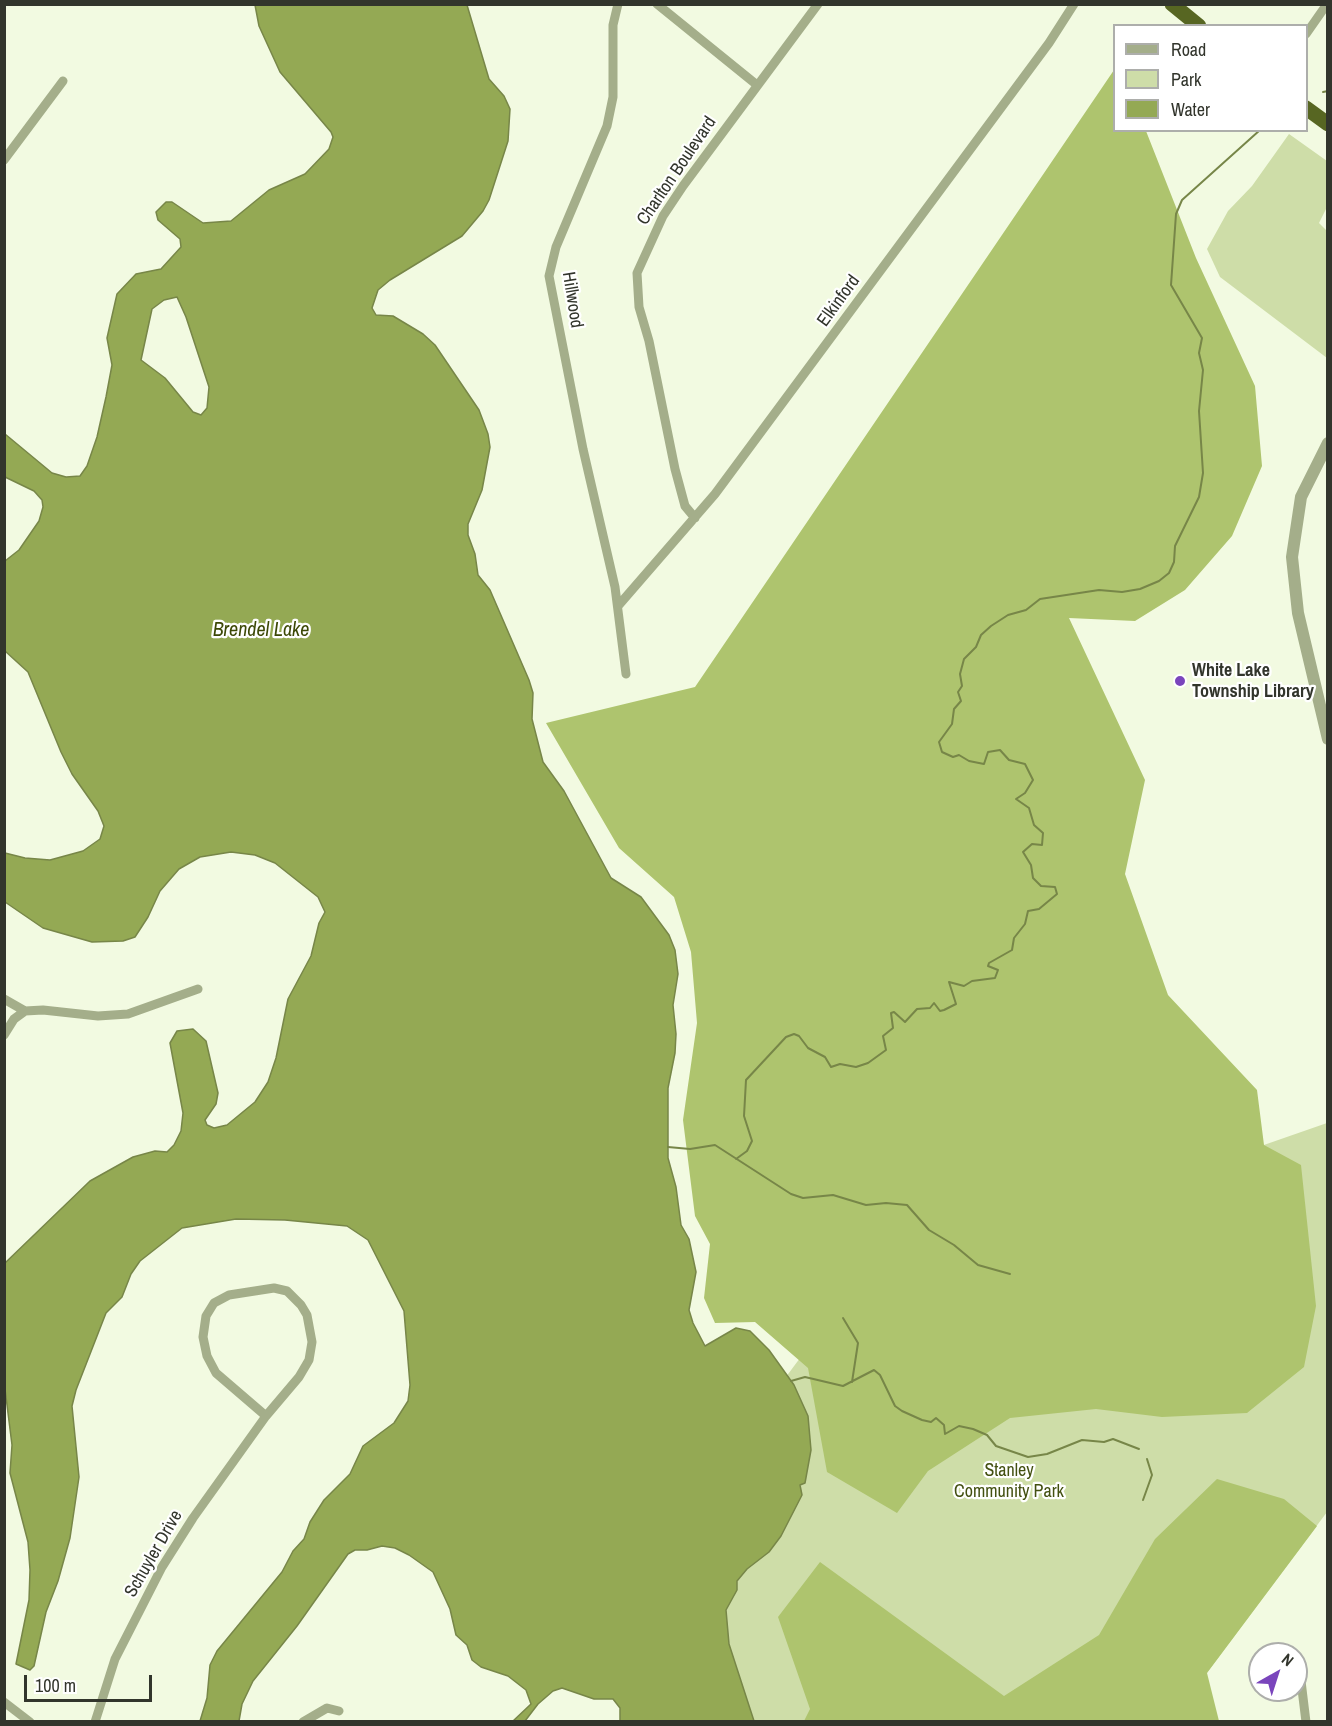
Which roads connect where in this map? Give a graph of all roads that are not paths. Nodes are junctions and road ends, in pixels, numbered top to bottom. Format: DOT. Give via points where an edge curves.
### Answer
graph roads {
  1 [pos="618,4"];
  2 [pos="657,4"];
  3 [pos="818,4"];
  4 [pos="1074,4"];
  5 [pos="1172,4"];
  6 [pos="1327,4"];
  7 [pos="1197,24"];
  8 [pos="1308,31"];
  9 [pos="63,81"];
  10 [pos="757,85"];
  11 [pos="1308,109"];
  12 [pos="1328,124"];
  13 [pos="4,160"];
  14 [pos="1328,443"];
  15 [pos="695,518"];
  16 [pos="618,606"];
  17 [pos="626,674"];
  18 [pos="1328,739"];
  19 [pos="198,989"];
  20 [pos="4,999"];
  21 [pos="25,1011"];
  22 [pos="4,1035"];
  23 [pos="266,1416"];
  24 [pos="4,1702"];
  25 [pos="1302,1702"];
  26 [pos="339,1711"];
  27 [pos="30,1722"];
  28 [pos="95,1722"];
  29 [pos="303,1722"];
  30 [pos="1306,1722"];
  1 -- 16 [label="street, Hillwood" via="613,25 613,97 607,126 556,247 549,276"];
  2 -- 10 [label="street"];
  3 -- 10 [label="street, Charlton Boulevard"];
  4 -- 15 [label="street, Elkinford" via="852,311"];
  5 -- 7 [label="highway"];
  6 -- 8 [label="street"];
  9 -- 13 [label="street"];
  10 -- 15 [label="street, Charlton Boulevard" via="663,216 637,273 639,307 677,479 685,506"];
  11 -- 12 [label="highway"];
  14 -- 18 [label="street" via="1301,497 1292,557 1296,603"];
  15 -- 16 [label="street, Elkinford"];
  16 -- 17 [label="street, Hillwood"];
  19 -- 21 [label="street" via="128,1014"];
  20 -- 21 [label="street"];
  21 -- 22 [label="street"];
  23 -- 23 [label="street, Schuyler Drive" via="299,1377 309,1360 312,1341 301,1305 287,1291 274,1288 229,1295 214,1303 206,1317 203,1337 216,1373"];
  23 -- 28 [label="street, Schuyler Drive" via="162,1567 115,1659"];
  24 -- 27 [label="street"];
  25 -- 30 [label="street"];
  26 -- 29 [label="street" via="327,1708"];
}
